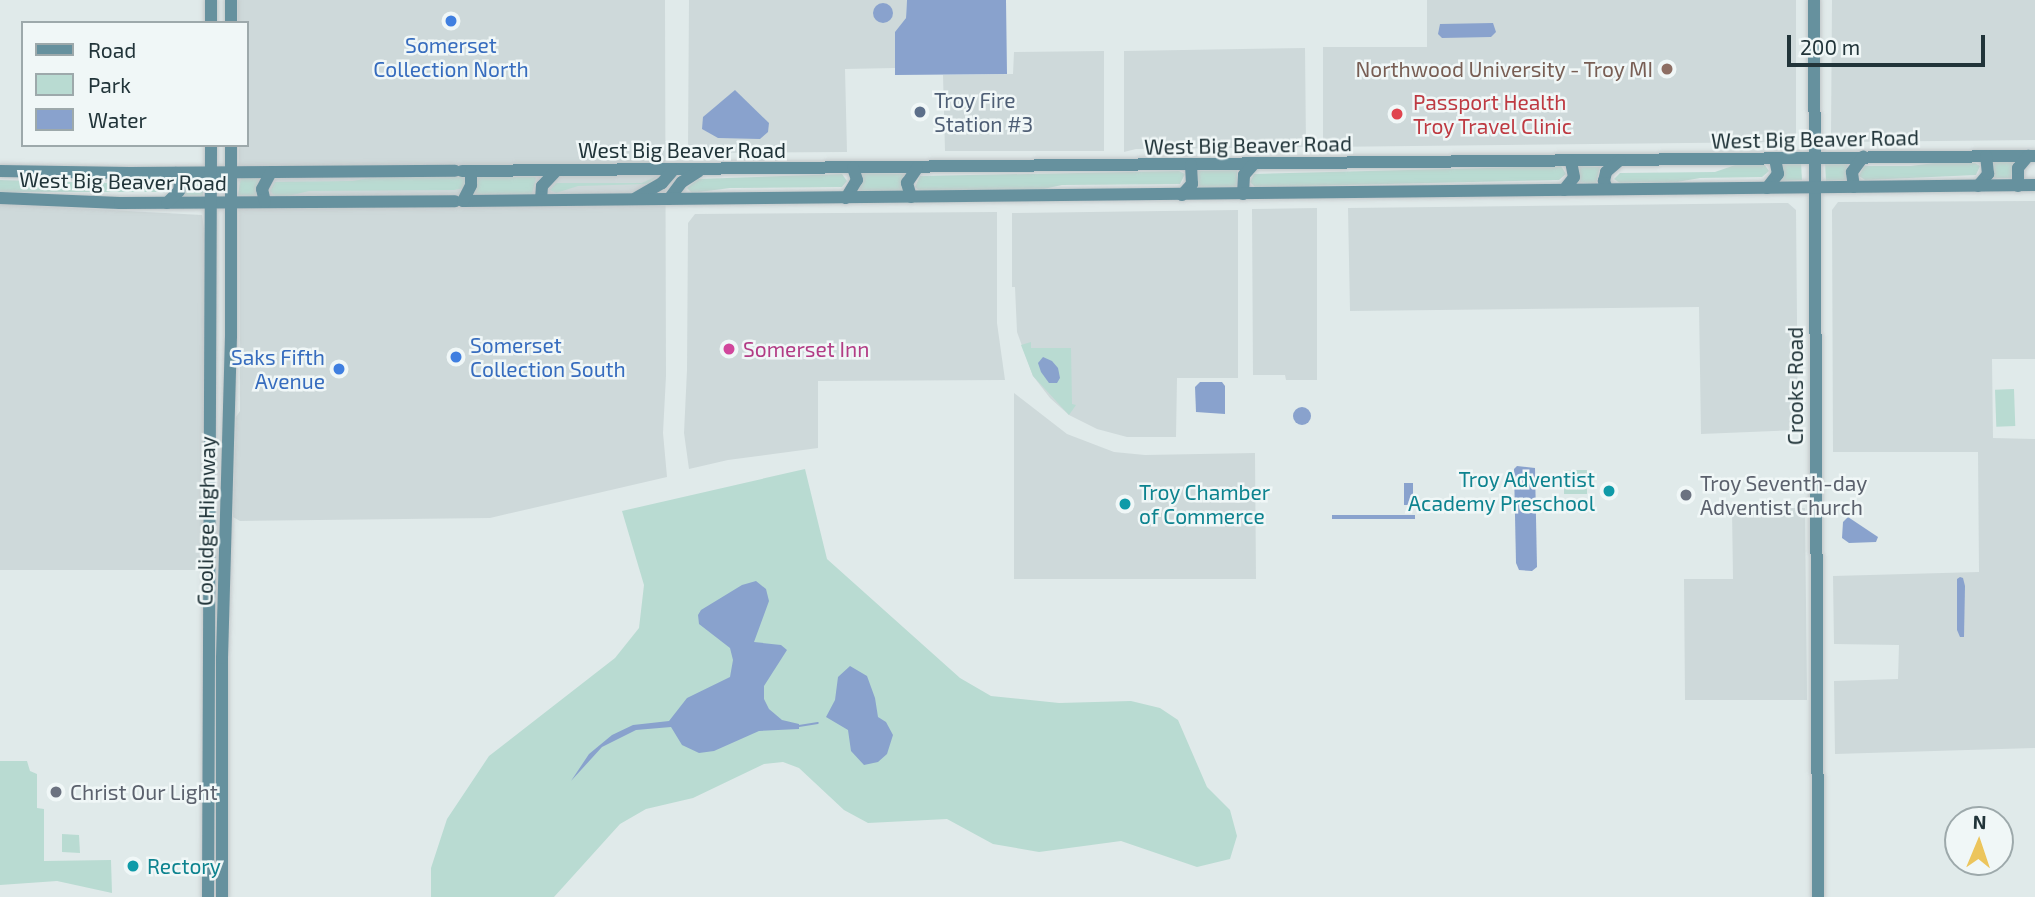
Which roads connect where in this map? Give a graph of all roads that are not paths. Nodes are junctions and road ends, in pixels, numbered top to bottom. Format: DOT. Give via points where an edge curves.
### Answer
graph roads {
  1 [pos="211,0"];
  2 [pos="231,0"];
  3 [pos="1814,0"];
  4 [pos="211,21"];
  5 [pos="231,21"];
  6 [pos="211,147"];
  7 [pos="231,147"];
  8 [pos="1986,156"];
  9 [pos="2031,156"];
  10 [pos="1863,157"];
  11 [pos="1775,158"];
  12 [pos="1814,158"];
  13 [pos="1620,160"];
  14 [pos="1571,161"];
  15 [pos="1191,165"];
  16 [pos="1253,165"];
  17 [pos="853,168"];
  18 [pos="917,168"];
  19 [pos="702,169"];
  20 [pos="555,170"];
  21 [pos="674,170"];
  22 [pos="0,171"];
  23 [pos="463,171"];
  24 [pos="271,172"];
  25 [pos="176,173"];
  26 [pos="211,173"];
  27 [pos="231,173"];
  28 [pos="1978,186"];
  29 [pos="2018,186"];
  30 [pos="2035,186"];
  31 [pos="1814,187"];
  32 [pos="1854,187"];
  33 [pos="1767,188"];
  34 [pos="1607,189"];
  35 [pos="1564,190"];
  36 [pos="1243,194"];
  37 [pos="1182,195"];
  38 [pos="911,197"];
  39 [pos="0,198"];
  40 [pos="846,198"];
  41 [pos="633,199"];
  42 [pos="669,199"];
  43 [pos="541,200"];
  44 [pos="459,201"];
  45 [pos="211,202"];
  46 [pos="231,202"];
  47 [pos="265,202"];
  48 [pos="167,203"];
  49 [pos="211,273"];
  50 [pos="231,277"];
  51 [pos="209,389"];
  52 [pos="229,397"];
  53 [pos="208,650"];
  54 [pos="222,658"];
  55 [pos="215,896"];
  56 [pos="1818,897"];
  1 -- 4 [label="main road"];
  2 -- 5 [label="main road"];
  3 -- 12 [label="main road, Crooks Road"];
  6 -- 26 [label="main road, Coolidge Highway"];
  7 -- 27 [label="main road, Coolidge Highway"];
  8 -- 9 [label="main road, West Big Beaver Road"];
  8 -- 10 [label="main road, West Big Beaver Road"];
  8 -- 28 [label="main road" via="1988,174"];
  9 -- 29 [label="main road" via="2018,168"];
  10 -- 12 [label="main road, West Big Beaver Road"];
  10 -- 32 [label="main road" via="1852,172"];
  11 -- 12 [label="main road, West Big Beaver Road"];
  11 -- 13 [label="main road, West Big Beaver Road"];
  11 -- 33 [label="main road" via="1778,174"];
  12 -- 31 [label="main road, Crooks Road"];
  13 -- 14 [label="main road, West Big Beaver Road"];
  13 -- 34 [label="main road" via="1606,172"];
  14 -- 16 [label="main road, West Big Beaver Road"];
  14 -- 35 [label="main road" via="1574,177"];
  15 -- 16 [label="main road, West Big Beaver Road"];
  15 -- 18 [label="main road, West Big Beaver Road"];
  15 -- 37 [label="main road" via="1194,177"];
  16 -- 36 [label="main road" via="1244,175"];
  17 -- 18 [label="main road, West Big Beaver Road"];
  17 -- 19 [label="main road, West Big Beaver Road"];
  17 -- 40 [label="main road" via="857,180"];
  18 -- 38 [label="main road" via="907,183"];
  19 -- 21 [label="main road, West Big Beaver Road"];
  19 -- 42 [label="main road" via="682,181"];
  20 -- 21 [label="main road, West Big Beaver Road"];
  20 -- 23 [label="main road, West Big Beaver Road"];
  20 -- 43 [label="main road" via="545,180"];
  21 -- 41 [label="main road" via="662,183"];
  22 -- 25 [label="main road, West Big Beaver Road"];
  23 -- 24 [label="main road, West Big Beaver Road"];
  23 -- 44 [label="main road" via="471,185"];
  24 -- 27 [label="main road, West Big Beaver Road"];
  24 -- 47 [label="main road" via="262,189"];
  25 -- 26 [label="main road, West Big Beaver Road"];
  25 -- 48 [label="main road" via="180,187"];
  26 -- 27 [label="main road, West Big Beaver Road"];
  26 -- 45 [label="main road, Coolidge Highway"];
  27 -- 46 [label="main road, Coolidge Highway"];
  28 -- 29 [label="main road, West Big Beaver Road"];
  28 -- 32 [label="main road, West Big Beaver Road"];
  29 -- 30 [label="main road, West Big Beaver Road"];
  31 -- 32 [label="main road, West Big Beaver Road"];
  31 -- 33 [label="main road, West Big Beaver Road"];
  31 -- 56 [label="main road, Crooks Road"];
  33 -- 34 [label="main road, West Big Beaver Road"];
  34 -- 35 [label="main road, West Big Beaver Road"];
  35 -- 36 [label="main road, West Big Beaver Road"];
  36 -- 37 [label="main road, West Big Beaver Road"];
  37 -- 38 [label="main road, West Big Beaver Road"];
  38 -- 40 [label="main road, West Big Beaver Road"];
  39 -- 48 [label="main road, West Big Beaver Road"];
  40 -- 42 [label="main road, West Big Beaver Road"];
  41 -- 42 [label="main road, West Big Beaver Road"];
  41 -- 43 [label="main road, West Big Beaver Road"];
  43 -- 44 [label="main road, West Big Beaver Road"];
  44 -- 47 [label="main road, West Big Beaver Road"];
  45 -- 46 [label="main road, West Big Beaver Road"];
  45 -- 48 [label="main road, West Big Beaver Road"];
  45 -- 49 [label="main road, Coolidge Highway"];
  46 -- 47 [label="main road, West Big Beaver Road"];
  46 -- 50 [label="main road, Coolidge Highway"];
  49 -- 50 [label="main road" via="224,271"];
  49 -- 51 [label="main road, Coolidge Highway"];
  50 -- 52 [label="main road, Coolidge Highway"];
  51 -- 52 [label="main road" via="216,397"];
  51 -- 53 [label="main road, Coolidge Highway"];
  52 -- 54 [label="main road, Coolidge Highway"];
  53 -- 54 [label="main road" via="219,650"];
  53 -- 55 [label="main road, Coolidge Highway"];
  54 -- 55 [label="main road, Coolidge Highway"];
}
